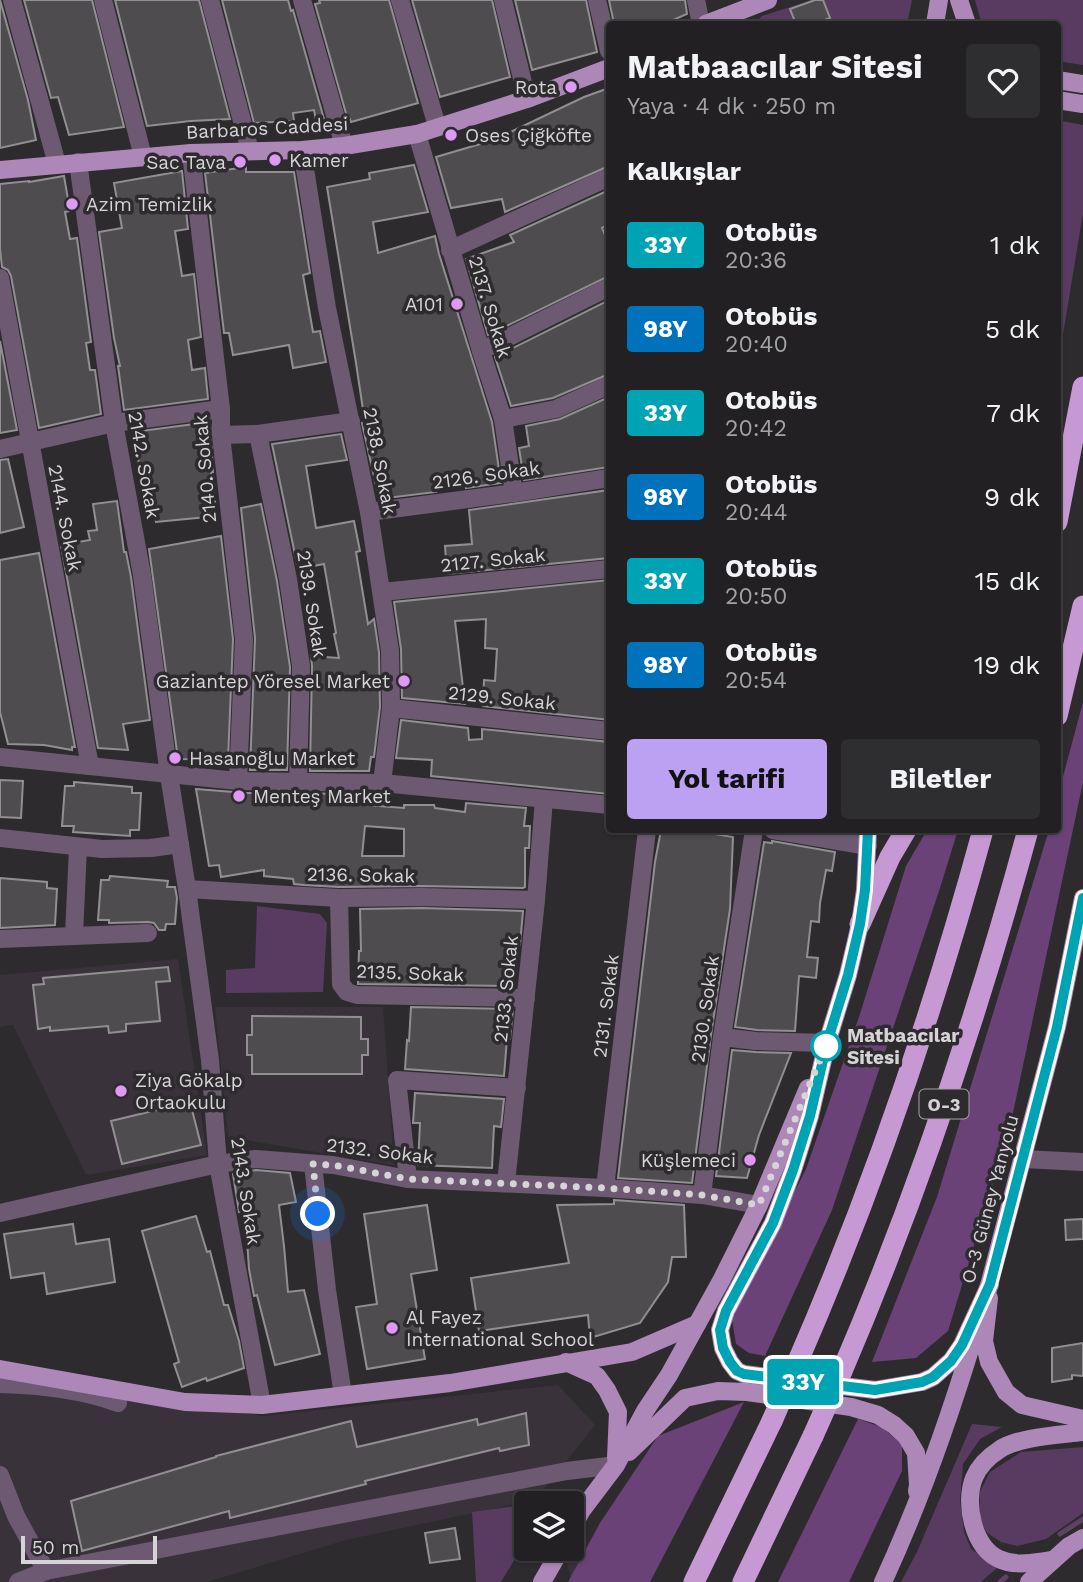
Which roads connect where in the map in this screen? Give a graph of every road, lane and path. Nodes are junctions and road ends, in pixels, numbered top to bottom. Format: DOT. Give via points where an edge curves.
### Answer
graph roads {
  1 [pos="12,0"];
  2 [pos="103,0"];
  3 [pos="210,0"];
  4 [pos="302,0"];
  5 [pos="400,0"];
  6 [pos="503,0"];
  7 [pos="597,0"];
  8 [pos="696,0"];
  9 [pos="768,0"];
  10 [pos="939,0"];
  11 [pos="959,0"];
  12 [pos="740,17"];
  13 [pos="702,21"];
  14 [pos="719,21"];
  15 [pos="935,21"];
  16 [pos="965,21"];
  17 [pos="606,38"];
  18 [pos="606,69"];
  19 [pos="1061,81"];
  20 [pos="1083,84"];
  21 [pos="527,99"];
  22 [pos="1061,101"];
  23 [pos="1083,104"];
  24 [pos="438,126"];
  25 [pos="417,134"];
  26 [pos="344,146"];
  27 [pos="302,150"];
  28 [pos="250,151"];
  29 [pos="191,153"];
  30 [pos="143,157"];
  31 [pos="79,162"];
  32 [pos="57,164"];
  33 [pos="0,170"];
  34 [pos="606,178"];
  35 [pos="450,250"];
  36 [pos="0,278"];
  37 [pos="606,288"];
  38 [pos="481,351"];
  39 [pos="606,387"];
  40 [pos="1083,387"];
  41 [pos="221,409"];
  42 [pos="503,419"];
  43 [pos="351,421"];
  44 [pos="114,423"];
  45 [pos="258,434"];
  46 [pos="221,435"];
  47 [pos="29,442"];
  48 [pos="0,449"];
  49 [pos="606,478"];
  50 [pos="514,493"];
  51 [pos="1061,501"];
  52 [pos="369,512"];
  53 [pos="606,569"];
  54 [pos="382,592"];
  55 [pos="1083,606"];
  56 [pos="1061,699"];
  57 [pos="391,708"];
  58 [pos="606,731"];
  59 [pos="0,757"];
  60 [pos="90,766"];
  61 [pos="169,775"];
  62 [pos="238,782"];
  63 [pos="298,782"];
  64 [pos="382,783"];
  65 [pos="544,799"];
  66 [pos="606,805"];
  67 [pos="647,833"];
  68 [pos="754,833"];
  69 [pos="808,833"];
  70 [pos="904,833"];
  71 [pos="982,833"];
  72 [pos="1027,833"];
  73 [pos="0,838"];
  74 [pos="868,838"];
  75 [pos="180,844"];
  76 [pos="78,847"];
  77 [pos="187,889"];
  78 [pos="339,898"];
  79 [pos="1083,898"];
  80 [pos="536,900"];
  81 [pos="860,924"];
  82 [pos="148,933"];
  83 [pos="74,935"];
  84 [pos="0,939"];
  85 [pos="526,998"];
  86 [pos="722,1037"];
  87 [pos="827,1043"];
  88 [pos="517,1088"];
  89 [pos="1023,1159"];
  90 [pos="1083,1161"];
  91 [pos="218,1164"];
  92 [pos="313,1164"];
  93 [pos="408,1179"];
  94 [pos="506,1183"];
  95 [pos="605,1188"];
  96 [pos="702,1195"];
  97 [pos="759,1205"];
  98 [pos="0,1213"];
  99 [pos="990,1284"];
  100 [pos="696,1324"];
  101 [pos="566,1362"];
  102 [pos="0,1369"];
  103 [pos="0,1384"];
  104 [pos="343,1395"];
  105 [pos="118,1403"];
  106 [pos="262,1405"];
  107 [pos="1083,1419"];
  108 [pos="1083,1432"];
  109 [pos="616,1465"];
  110 [pos="0,1475"];
  111 [pos="584,1507"];
  112 [pos="8,1516"];
  113 [pos="911,1517"];
  114 [pos="1083,1538"];
  115 [pos="1053,1560"];
  116 [pos="554,1561"];
  117 [pos="46,1571"];
  118 [pos="18,1582"];
  119 [pos="542,1582"];
  120 [pos="695,1582"];
  121 [pos="743,1582"];
  122 [pos="883,1582"];
  123 [pos="1029,1582"];
  1 -- 32 [label="street"];
  2 -- 30 [label="street"];
  3 -- 28 [label="street"];
  4 -- 26 [label="street"];
  5 -- 24 [label="street"];
  6 -- 21 [label="street"];
  7 -- 17 [label="street"];
  8 -- 13 [label="street"];
  9 -- 12 [label="main road"];
  10 -- 15 [label="main road"];
  11 -- 16 [label="main road"];
  12 -- 14 [label="main road"];
  18 -- 21 [label="main road, Barbaros Caddesi"];
  19 -- 20 [label="main road"];
  21 -- 24 [label="main road, Barbaros Caddesi"];
  22 -- 23 [label="main road"];
  24 -- 25 [label="main road, Barbaros Caddesi"];
  25 -- 26 [label="main road, Barbaros Caddesi"];
  25 -- 35 [label="street, 2137. Sokak"];
  26 -- 27 [label="main road, Barbaros Caddesi"];
  27 -- 28 [label="main road, Barbaros Caddesi"];
  27 -- 43 [label="street, 2138. Sokak" via="327,308"];
  28 -- 29 [label="main road, Barbaros Caddesi"];
  29 -- 30 [label="main road, Barbaros Caddesi"];
  29 -- 41 [label="street, 2140. Sokak"];
  30 -- 31 [label="main road, Barbaros Caddesi"];
  31 -- 32 [label="main road, Barbaros Caddesi"];
  31 -- 44 [label="street, 2142. Sokak"];
  32 -- 33 [label="main road, Barbaros Caddesi"];
  34 -- 35 [label="street"];
  35 -- 38 [label="street, 2137. Sokak"];
  36 -- 47 [label="street, 2144. Sokak"];
  37 -- 38 [label="street"];
  38 -- 42 [label="street, 2137. Sokak"];
  39 -- 42 [label="street" via="556,409"];
  40 -- 51 [label="highway"];
  41 -- 44 [label="street"];
  41 -- 46 [label="street, 2140. Sokak"];
  42 -- 50 [label="street, 2137. Sokak"];
  43 -- 45 [label="street"];
  43 -- 52 [label="street, 2138. Sokak"];
  44 -- 47 [label="street"];
  44 -- 61 [label="street, 2142. Sokak" via="142,575"];
  45 -- 46 [label="street"];
  45 -- 63 [label="street, 2139. Sokak" via="288,579 300,666"];
  46 -- 62 [label="street, 2140. Sokak" via="244,639"];
  47 -- 48 [label="street"];
  47 -- 60 [label="street, 2144. Sokak"];
  49 -- 50 [label="street, 2126. Sokak"];
  50 -- 52 [label="street, 2126. Sokak"];
  52 -- 54 [label="street, 2138. Sokak"];
  53 -- 54 [label="street, 2127. Sokak"];
  54 -- 57 [label="street, 2138. Sokak"];
  55 -- 56 [label="highway"];
  57 -- 58 [label="street, 2129. Sokak"];
  57 -- 64 [label="street, 2138. Sokak"];
  59 -- 60 [label="street"];
  60 -- 61 [label="street"];
  61 -- 62 [label="street"];
  61 -- 75 [label="street, 2143. Sokak"];
  62 -- 63 [label="street"];
  63 -- 64 [label="street"];
  64 -- 65 [label="street"];
  65 -- 66 [label="street"];
  65 -- 80 [label="street, 2133. Sokak"];
  67 -- 95 [label="street, 2131. Sokak"];
  68 -- 86 [label="street, 2130. Sokak"];
  69 -- 74 [label="street"];
  70 -- 81 [label="highway"];
  71 -- 120 [label="highway, O-3, bridge" via="906,1082 836,1273"];
  72 -- 121 [label="highway, O-3, bridge" via="953,1077 895,1240 842,1371"];
  73 -- 76 [label="street"];
  74 -- 81 [label="main road"];
  75 -- 76 [label="street"];
  75 -- 77 [label="street, 2143. Sokak"];
  76 -- 83 [label="street"];
  77 -- 78 [label="street, 2136. Sokak"];
  77 -- 91 [label="street, 2143. Sokak" via="210,1060"];
  78 -- 80 [label="street, 2136. Sokak"];
  78 -- 85 [label="street, 2135. Sokak" via="341,984 346,992"];
  79 -- 89 [label="main road, O-3 Güney Yanyolu" via="1057,1027"];
  80 -- 85 [label="street, 2133. Sokak"];
  81 -- 87 [label="main road"];
  82 -- 83 [label="street"];
  83 -- 84 [label="street"];
  85 -- 88 [label="street, 2133. Sokak"];
  86 -- 87 [label="street"];
  86 -- 96 [label="street, 2130. Sokak"];
  87 -- 97 [label="main road"];
  87 -- 99 [label="main road" via="793,1170 773,1223 720,1330 730,1362 744,1374 875,1390 922,1382 951,1361"];
  88 -- 93 [label="street" via="397,1080"];
  88 -- 94 [label="street, 2133. Sokak"];
  89 -- 90 [label="street"];
  89 -- 99 [label="main road, O-3 Güney Yanyolu"];
  91 -- 92 [label="street, 2132. Sokak" via="256,1159"];
  91 -- 98 [label="street, 2132. Sokak"];
  91 -- 106 [label="street, 2143. Sokak"];
  92 -- 93 [label="street, 2132. Sokak"];
  92 -- 104 [label="street"];
  93 -- 94 [label="street, 2132. Sokak"];
  94 -- 95 [label="street, 2132. Sokak"];
  95 -- 96 [label="street, 2132. Sokak"];
  96 -- 97 [label="street, 2132. Sokak"];
  97 -- 100 [label="main road"];
  99 -- 107 [label="main road" via="984,1341 989,1362 1006,1392 1022,1405"];
  99 -- 113 [label="main road, O-3 Güney Yanyolu" via="951,1410"];
  100 -- 101 [label="main road" via="632,1352"];
  100 -- 109 [label="main road"];
  101 -- 104 [label="main road" via="450,1383"];
  101 -- 109 [label="main road" via="597,1376 618,1412"];
  102 -- 106 [label="main road" via="185,1402"];
  103 -- 105 [label="street" via="95,1394"];
  104 -- 106 [label="main road"];
  108 -- 115 [label="main road" via="1027,1439 1001,1448 973,1479 969,1503 982,1545 998,1559 1017,1564"];
  109 -- 111 [label="main road"];
  109 -- 113 [label="main road" via="685,1398 718,1391 747,1392 851,1407 894,1425 916,1452 918,1485"];
  109 -- 117 [label="street"];
  110 -- 112 [label="street"];
  112 -- 117 [label="street"];
  113 -- 122 [label="main road, O-3 Güney Yanyolu"];
  114 -- 115 [label="main road"];
  115 -- 123 [label="main road"];
  116 -- 119 [label="main road"];
  117 -- 118 [label="street"];
}
